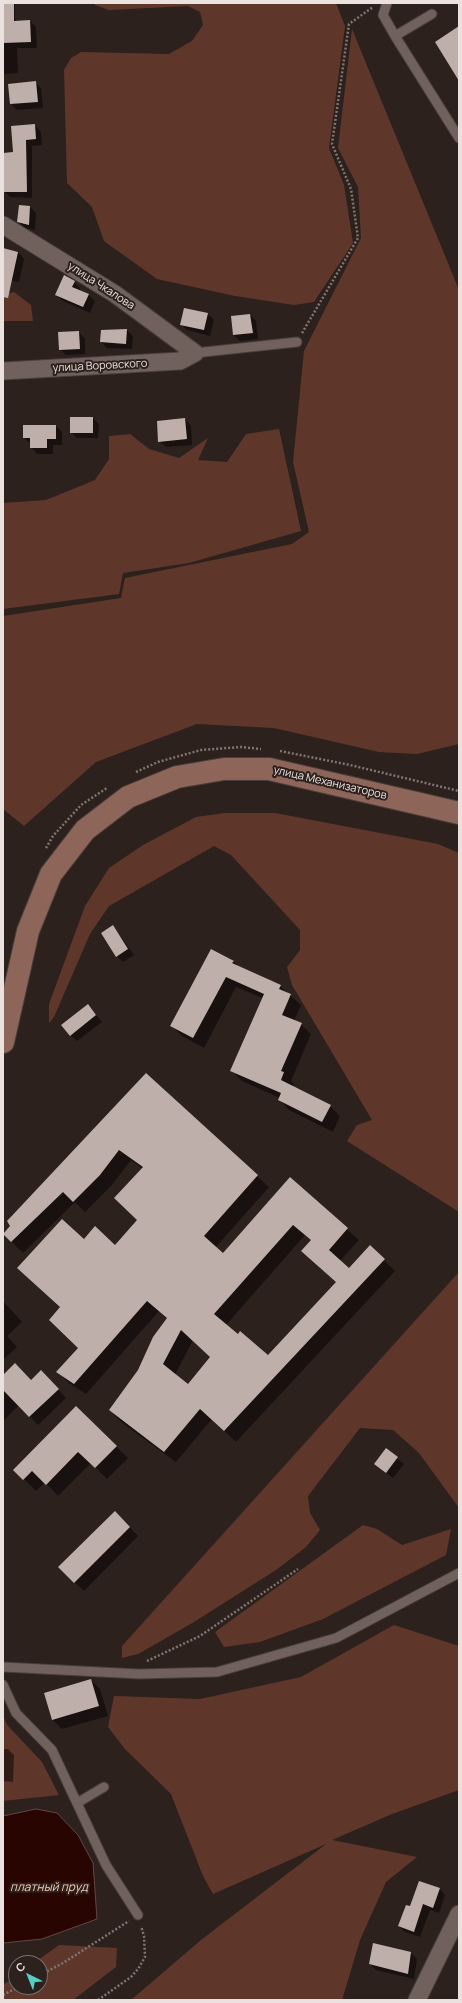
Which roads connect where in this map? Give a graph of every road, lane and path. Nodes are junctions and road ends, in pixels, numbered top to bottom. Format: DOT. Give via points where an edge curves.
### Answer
graph roads {
  1 [pos="379,3"];
  2 [pos="387,3"];
  3 [pos="432,14"];
  4 [pos="395,36"];
  5 [pos="459,138"];
  6 [pos="3,225"];
  7 [pos="297,342"];
  8 [pos="195,353"];
  9 [pos="3,372"];
  10 [pos="265,750"];
  11 [pos="272,751"];
  12 [pos="131,775"];
  13 [pos="112,785"];
  14 [pos="459,791"];
  15 [pos="459,813"];
  16 [pos="46,849"];
  17 [pos="3,1042"];
  18 [pos="298,1569"];
  19 [pos="459,1573"];
  20 [pos="3,1667"];
  21 [pos="123,1672"];
  22 [pos="3,1686"];
  23 [pos="104,1787"];
  24 [pos="77,1803"];
  25 [pos="459,1914"];
  26 [pos="138,1915"];
  27 [pos="48,1971"];
  28 [pos="98,2000"];
  29 [pos="417,2000"];
  1 -- 7 [label="path" via="349,24 332,144 351,189 358,238"];
  2 -- 4 [label="lane" via="383,15"];
  3 -- 4 [label="lane"];
  4 -- 5 [label="lane"];
  6 -- 8 [label="street, улица Чкалова" via="115,294"];
  7 -- 8 [label="lane"];
  8 -- 9 [label="street, улица Воровского" via="180,361"];
  10 -- 12 [label="path" via="241,747 201,750 158,762"];
  11 -- 14 [label="path"];
  13 -- 16 [label="path" via="81,805 53,836"];
  15 -- 17 [label="main road, улица Механизаторов" via="269,769 224,769 177,777 128,797 85,830 51,874 28,931"];
  18 -- 21 [label="path" via="200,1636"];
  19 -- 21 [label="lane" via="336,1638 217,1672"];
  20 -- 21 [label="lane"];
  22 -- 24 [label="lane" via="16,1713 52,1750"];
  23 -- 24 [label="lane"];
  24 -- 26 [label="lane" via="106,1865"];
  25 -- 29 [label="street"];
  26 -- 27 [label="path"];
  26 -- 28 [label="path" via="144,1936 145,1958 131,1977"];
}
